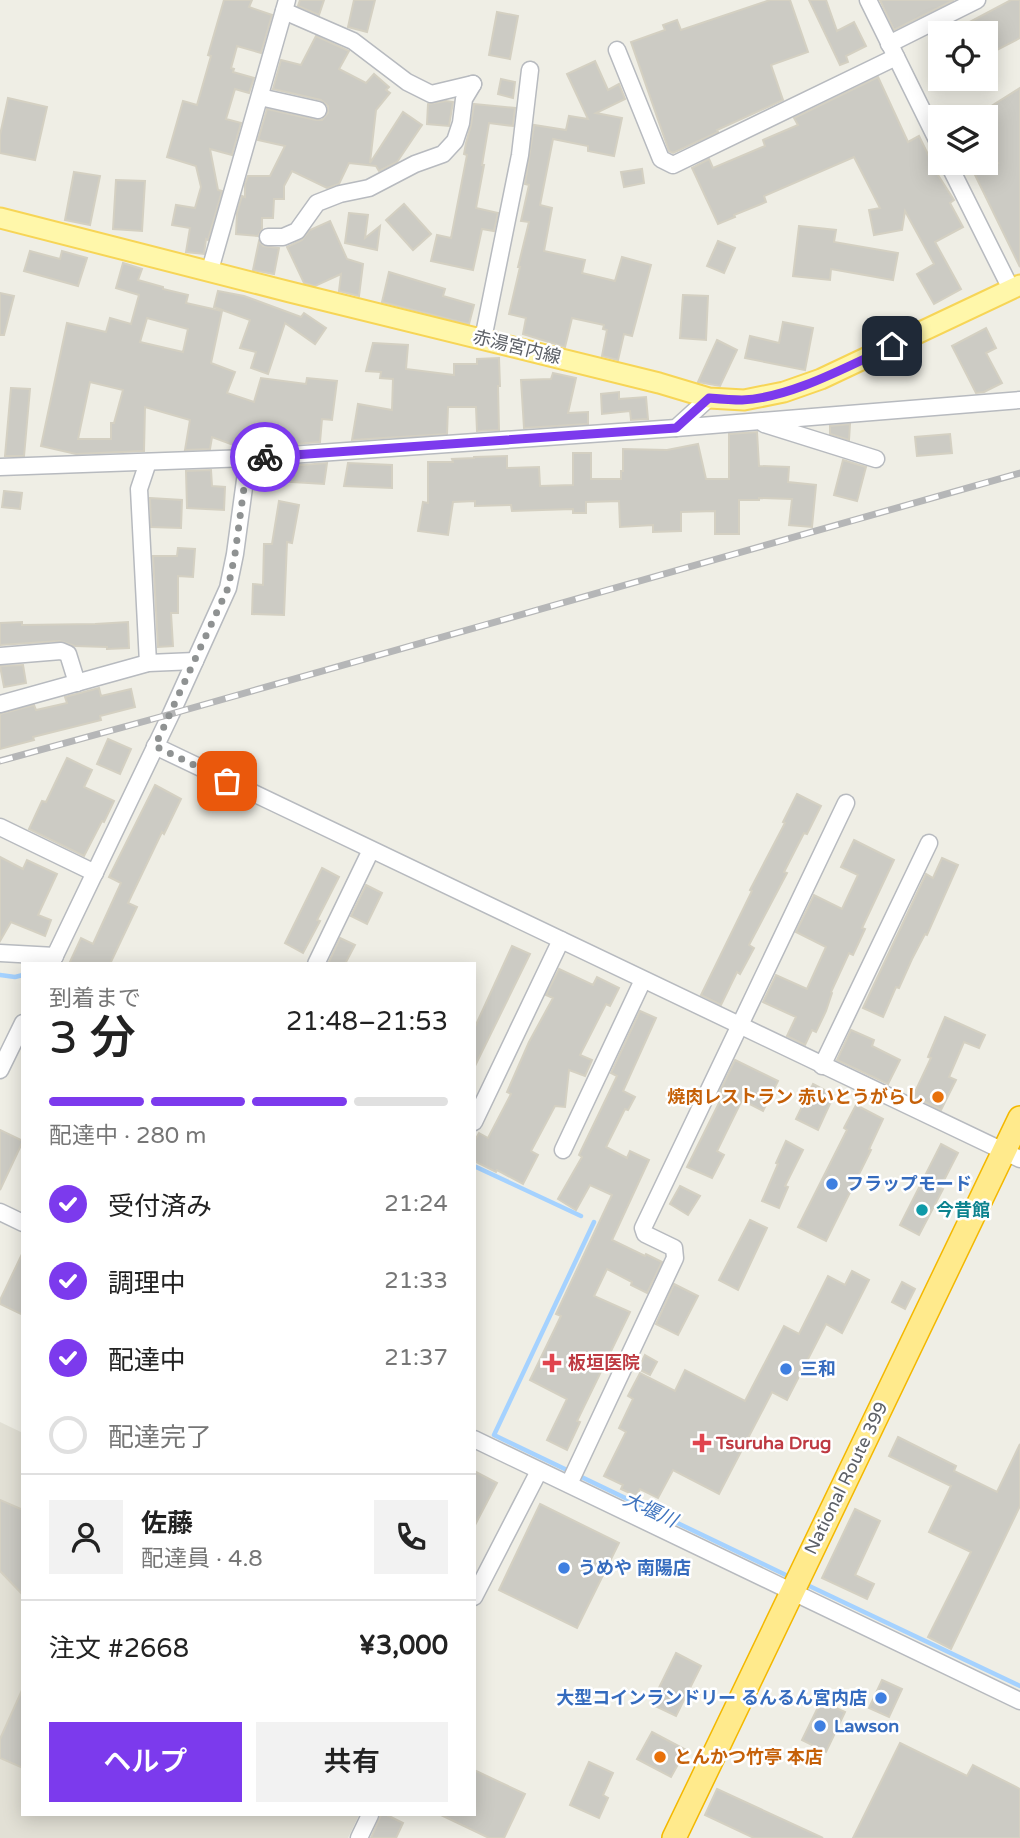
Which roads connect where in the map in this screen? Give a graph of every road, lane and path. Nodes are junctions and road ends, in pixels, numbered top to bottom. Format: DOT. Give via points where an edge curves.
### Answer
graph roads {
  1 [pos="867,0"];
  2 [pos="977,0"];
  3 [pos="286,6"];
  4 [pos="617,50"];
  5 [pos="892,51"];
  6 [pos="530,69"];
  7 [pos="260,97"];
  8 [pos="318,110"];
  9 [pos="928,122"];
  10 [pos="955,175"];
  11 [pos="0,218"];
  12 [pos="268,237"];
  13 [pos="210,270"];
  14 [pos="1016,287"];
  15 [pos="482,339"];
  16 [pos="709,398"];
  17 [pos="1020,400"];
  18 [pos="755,422"];
  19 [pos="676,428"];
  20 [pos="248,458"];
  21 [pos="876,459"];
  22 [pos="148,462"];
  23 [pos="0,467"];
  24 [pos="0,656"];
  25 [pos="195,661"];
  26 [pos="149,663"];
  27 [pos="78,683"];
  28 [pos="0,704"];
  29 [pos="155,746"];
  30 [pos="846,803"];
  31 [pos="0,827"];
  32 [pos="929,843"];
  33 [pos="371,850"];
  34 [pos="95,873"];
  35 [pos="561,940"];
  36 [pos="0,953"];
  37 [pos="53,960"];
  38 [pos="317,962"];
  39 [pos="643,980"];
  40 [pos="21,1027"];
  41 [pos="740,1027"];
  42 [pos="822,1066"];
  43 [pos="0,1070"];
  44 [pos="476,1118"];
  45 [pos="1020,1118"];
  46 [pos="563,1150"];
  47 [pos="1012,1155"];
  48 [pos="0,1212"];
  49 [pos="21,1222"];
  50 [pos="476,1440"];
  51 [pos="539,1471"];
  52 [pos="569,1485"];
  53 [pos="791,1591"];
  54 [pos="476,1593"];
  55 [pos="1020,1702"];
  56 [pos="370,1816"];
  57 [pos="359,1838"];
  58 [pos="674,1838"];
  1 -- 5 [label="street"];
  2 -- 5 [label="street"];
  3 -- 7 [label="street"];
  3 -- 12 [label="street" via="353,41 407,82 431,94 473,84 464,99 455,141 443,154 369,188 317,203 297,231"];
  4 -- 5 [label="street" via="661,159 673,165"];
  5 -- 9 [label="street"];
  6 -- 15 [label="street" via="520,156"];
  7 -- 8 [label="street"];
  7 -- 13 [label="street"];
  10 -- 14 [label="street"];
  11 -- 13 [label="main road, 赤湯宮内線"];
  13 -- 15 [label="main road, 赤湯宮内線"];
  14 -- 16 [label="main road, 赤湯宮内線" via="821,379 744,400"];
  15 -- 16 [label="main road, 赤湯宮内線"];
  16 -- 19 [label="street"];
  17 -- 18 [label="street"];
  18 -- 19 [label="street"];
  18 -- 21 [label="street"];
  19 -- 20 [label="street"];
  20 -- 22 [label="street"];
  20 -- 25 [label="street" via="228,588"];
  22 -- 23 [label="street"];
  22 -- 26 [label="street" via="139,489"];
  24 -- 27 [label="street" via="61,651 68,654"];
  25 -- 26 [label="street"];
  25 -- 29 [label="street"];
  26 -- 27 [label="street"];
  27 -- 28 [label="street"];
  29 -- 33 [label="street"];
  29 -- 34 [label="street"];
  30 -- 41 [label="street"];
  31 -- 34 [label="street"];
  32 -- 42 [label="street"];
  33 -- 35 [label="street"];
  33 -- 38 [label="street"];
  34 -- 37 [label="street"];
  35 -- 39 [label="street"];
  35 -- 44 [label="street"];
  36 -- 37 [label="street"];
  39 -- 41 [label="street"];
  39 -- 46 [label="street"];
  40 -- 43 [label="street"];
  41 -- 42 [label="street"];
  41 -- 52 [label="street" via="643,1228 645,1234 674,1248 675,1258"];
  42 -- 47 [label="street"];
  45 -- 47 [label="highway, National Route 399"];
  47 -- 53 [label="highway, National Route 399"];
  48 -- 49 [label="street"];
  50 -- 51 [label="street"];
  51 -- 52 [label="street"];
  51 -- 54 [label="street"];
  52 -- 53 [label="street"];
  53 -- 55 [label="street"];
  53 -- 58 [label="highway, National Route 399"];
  56 -- 57 [label="street"];
}
